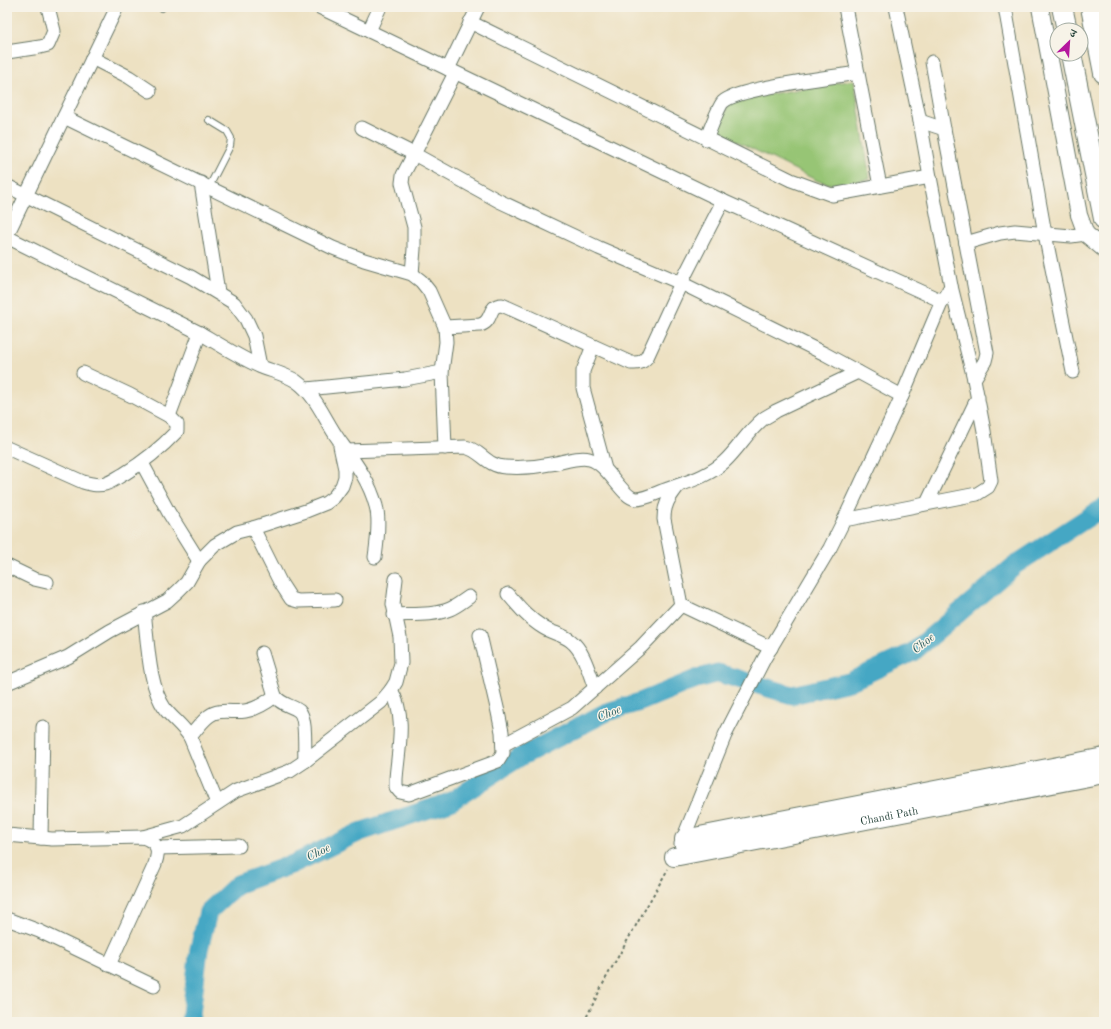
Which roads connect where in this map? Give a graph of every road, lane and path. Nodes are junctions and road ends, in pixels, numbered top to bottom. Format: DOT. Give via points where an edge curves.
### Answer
graph roads {
  1 [pos="48,7"];
  2 [pos="117,7"];
  3 [pos="319,7"];
  4 [pos="380,7"];
  5 [pos="478,7"];
  6 [pos="845,7"];
  7 [pos="896,7"];
  8 [pos="1006,7"];
  9 [pos="1040,7"];
  10 [pos="1062,7"];
  11 [pos="1096,10"];
  12 [pos="470,22"];
  13 [pos="1065,22"];
  14 [pos="369,31"];
  15 [pos="7,52"];
  16 [pos="92,58"];
  17 [pos="932,62"];
  18 [pos="1073,62"];
  19 [pos="452,71"];
  20 [pos="858,73"];
  21 [pos="1104,73"];
  22 [pos="150,91"];
  23 [pos="64,117"];
  24 [pos="209,120"];
  25 [pos="920,121"];
  26 [pos="362,128"];
  27 [pos="944,129"];
  28 [pos="706,139"];
  29 [pos="414,154"];
  30 [pos="930,177"];
  31 [pos="205,185"];
  32 [pos="7,186"];
  33 [pos="880,186"];
  34 [pos="27,194"];
  35 [pos="723,201"];
  36 [pos="1104,219"];
  37 [pos="1045,234"];
  38 [pos="1086,234"];
  39 [pos="7,236"];
  40 [pos="966,242"];
  41 [pos="1104,249"];
  42 [pos="412,274"];
  43 [pos="681,283"];
  44 [pos="951,286"];
  45 [pos="218,292"];
  46 [pos="942,301"];
  47 [pos="445,327"];
  48 [pos="200,334"];
  49 [pos="593,346"];
  50 [pos="260,366"];
  51 [pos="442,372"];
  52 [pos="858,372"];
  53 [pos="1073,372"];
  54 [pos="83,373"];
  55 [pos="974,379"];
  56 [pos="307,389"];
  57 [pos="902,396"];
  58 [pos="978,397"];
  59 [pos="169,416"];
  60 [pos="338,439"];
  61 [pos="7,448"];
  62 [pos="445,448"];
  63 [pos="347,451"];
  64 [pos="142,463"];
  65 [pos="605,469"];
  66 [pos="678,486"];
  67 [pos="927,503"];
  68 [pos="844,520"];
  69 [pos="253,528"];
  70 [pos="375,557"];
  71 [pos="199,561"];
  72 [pos="7,566"];
  73 [pos="396,579"];
  74 [pos="47,582"];
  75 [pos="508,594"];
  76 [pos="469,597"];
  77 [pos="336,600"];
  78 [pos="681,605"];
  79 [pos="144,612"];
  80 [pos="394,614"];
  81 [pos="480,635"];
  82 [pos="771,648"];
  83 [pos="262,653"];
  84 [pos="7,683"];
  85 [pos="595,688"];
  86 [pos="391,690"];
  87 [pos="276,696"];
  88 [pos="43,727"];
  89 [pos="190,737"];
  90 [pos="503,745"];
  91 [pos="1104,757"];
  92 [pos="305,761"];
  93 [pos="1102,776"];
  94 [pos="217,803"];
  95 [pos="7,835"];
  96 [pos="143,837"];
  97 [pos="42,838"];
  98 [pos="684,839"];
  99 [pos="239,846"];
  100 [pos="157,848"];
  101 [pos="674,857"];
  102 [pos="7,919"];
  103 [pos="109,965"];
  104 [pos="154,986"];
  105 [pos="584,1022"];
  1 -- 15 [label="street" via="54,31 48,45"];
  2 -- 16 [label="street"];
  3 -- 14 [label="street"];
  4 -- 14 [label="street"];
  5 -- 12 [label="street"];
  6 -- 20 [label="street"];
  7 -- 25 [label="street"];
  8 -- 37 [label="street"];
  9 -- 38 [label="street" via="1079,215"];
  10 -- 13 [label="main road"];
  11 -- 21 [label="main road"];
  12 -- 19 [label="street"];
  12 -- 28 [label="street"];
  14 -- 19 [label="street"];
  16 -- 22 [label="street"];
  16 -- 23 [label="street"];
  17 -- 27 [label="street"];
  18 -- 36 [label="main road"];
  19 -- 29 [label="street"];
  19 -- 35 [label="street"];
  20 -- 28 [label="street" via="735,96 722,103"];
  20 -- 33 [label="street"];
  23 -- 31 [label="street"];
  23 -- 34 [label="street"];
  24 -- 31 [label="lane" via="227,131 231,138 230,146"];
  25 -- 27 [label="street"];
  25 -- 30 [label="street"];
  26 -- 29 [label="street"];
  27 -- 40 [label="street"];
  28 -- 33 [label="street" via="791,180 832,195"];
  29 -- 42 [label="street" via="402,182 414,227"];
  29 -- 43 [label="street" via="499,201"];
  30 -- 33 [label="street"];
  30 -- 44 [label="street"];
  31 -- 42 [label="street" via="347,254"];
  31 -- 45 [label="street"];
  32 -- 34 [label="street"];
  34 -- 39 [label="street"];
  34 -- 45 [label="street"];
  35 -- 43 [label="street"];
  35 -- 46 [label="street"];
  37 -- 38 [label="street"];
  37 -- 40 [label="street" via="1015,231"];
  37 -- 53 [label="street"];
  38 -- 41 [label="street"];
  39 -- 48 [label="street"];
  40 -- 55 [label="street" via="987,353"];
  42 -- 47 [label="street" via="429,291"];
  43 -- 49 [label="street" via="643,362 631,363"];
  43 -- 52 [label="street"];
  44 -- 46 [label="street"];
  44 -- 55 [label="street"];
  45 -- 50 [label="street" via="234,303 246,319 254,336"];
  46 -- 57 [label="street"];
  47 -- 49 [label="street" via="485,324 495,307 502,305"];
  47 -- 51 [label="street"];
  48 -- 50 [label="street"];
  48 -- 59 [label="street"];
  49 -- 65 [label="street" via="583,371 583,388"];
  50 -- 56 [label="street" via="294,380"];
  51 -- 56 [label="street" via="405,379"];
  51 -- 62 [label="street"];
  52 -- 57 [label="street"];
  52 -- 66 [label="street" via="763,419 724,462 702,476"];
  54 -- 59 [label="street"];
  55 -- 58 [label="street"];
  56 -- 60 [label="street"];
  57 -- 68 [label="street"];
  58 -- 67 [label="street"];
  58 -- 67 [label="street" via="991,481 988,487 977,494"];
  59 -- 64 [label="street" via="177,424 178,431"];
  60 -- 63 [label="street"];
  60 -- 69 [label="street" via="345,469 342,486 334,497 306,511"];
  61 -- 64 [label="street" via="94,485 112,481"];
  62 -- 63 [label="street"];
  62 -- 65 [label="street" via="471,448 485,460 500,466 548,465 586,458 599,463"];
  63 -- 70 [label="street" via="370,487 377,507"];
  64 -- 71 [label="street"];
  65 -- 66 [label="street" via="627,495 635,499"];
  66 -- 78 [label="street" via="664,509 664,519"];
  67 -- 68 [label="street"];
  68 -- 82 [label="street"];
  69 -- 71 [label="street" via="237,532 216,544"];
  69 -- 77 [label="street" via="291,599"];
  71 -- 79 [label="street" via="178,592 167,601"];
  72 -- 74 [label="street" via="34,579"];
  73 -- 80 [label="street"];
  75 -- 85 [label="street" via="532,620 571,641 582,655"];
  76 -- 80 [label="street" via="451,609 439,612"];
  78 -- 82 [label="street"];
  78 -- 85 [label="street" via="641,647"];
  79 -- 84 [label="street" via="68,657"];
  79 -- 89 [label="street" via="151,671 158,696"];
  80 -- 86 [label="street" via="400,637 401,663"];
  81 -- 90 [label="street"];
  82 -- 98 [label="street" via="725,735"];
  83 -- 87 [label="street"];
  85 -- 90 [label="street" via="572,708"];
  86 -- 90 [label="street" via="400,709 396,779 396,787 400,792 409,794 492,764 498,761 503,753"];
  86 -- 92 [label="street" via="381,702"];
  87 -- 89 [label="street" via="261,706 246,711 217,712 209,716"];
  87 -- 92 [label="street" via="279,701 300,712 304,718"];
  88 -- 97 [label="street"];
  89 -- 94 [label="street"];
  91 -- 98 [label="main road, Chandi Path"];
  92 -- 94 [label="street" via="290,771 247,786"];
  93 -- 101 [label="main road, Chandi Path"];
  94 -- 96 [label="street" via="183,826"];
  95 -- 97 [label="street"];
  96 -- 97 [label="street"];
  96 -- 100 [label="street" via="152,841"];
  98 -- 101 [label="street"];
  99 -- 100 [label="street"];
  100 -- 103 [label="street" via="155,864"];
  101 -- 105 [label="path"];
  102 -- 103 [label="street"];
  103 -- 104 [label="street"];
}
